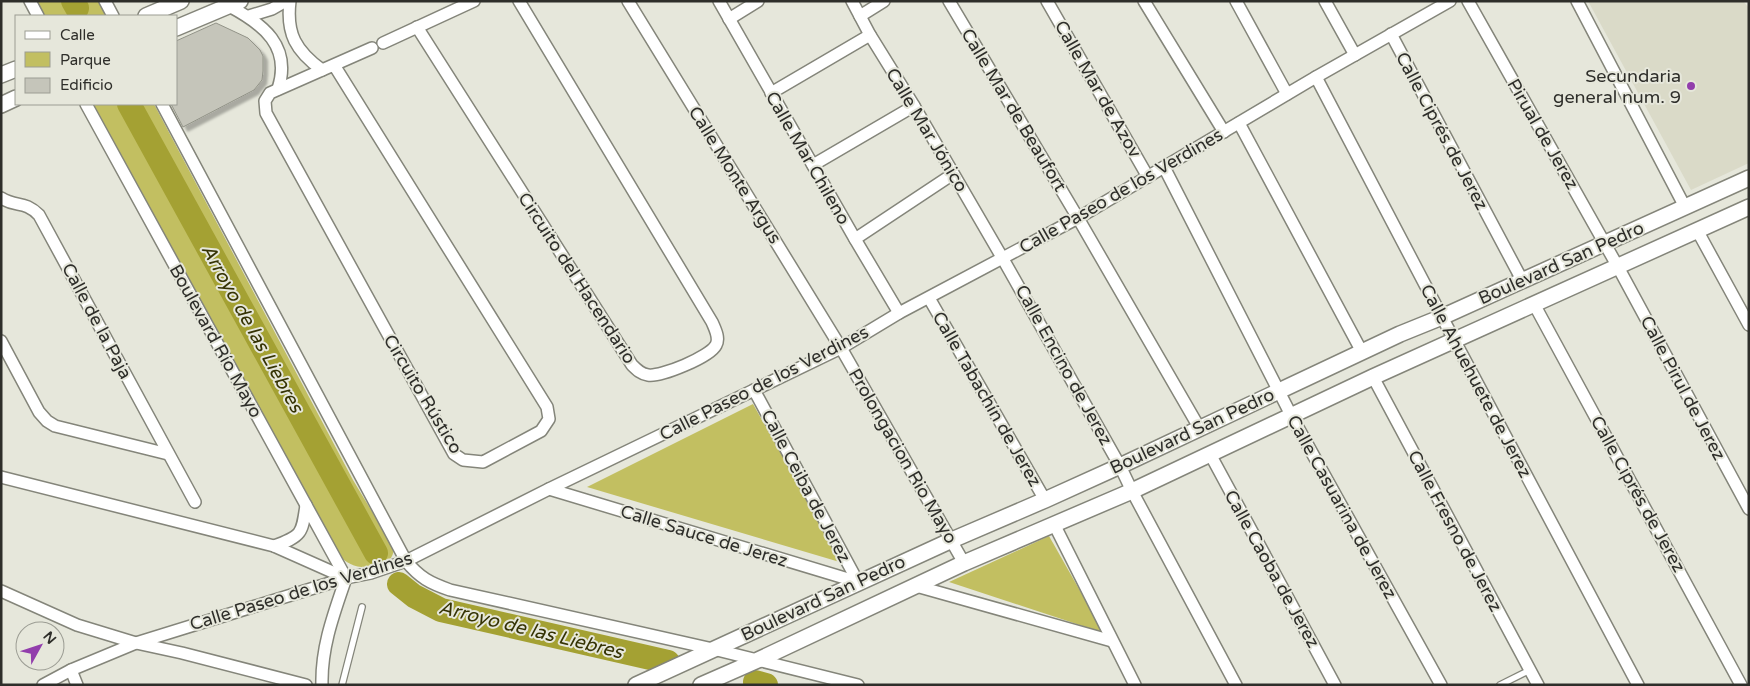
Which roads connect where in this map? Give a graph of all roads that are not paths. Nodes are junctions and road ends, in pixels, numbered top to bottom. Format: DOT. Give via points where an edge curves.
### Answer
graph roads {
  1 [pos="30,1"];
  2 [pos="105,1"];
  3 [pos="181,1"];
  4 [pos="286,1"];
  5 [pos="290,1"];
  6 [pos="446,1"];
  7 [pos="474,1"];
  8 [pos="519,1"];
  9 [pos="628,1"];
  10 [pos="719,1"];
  11 [pos="758,1"];
  12 [pos="852,1"];
  13 [pos="884,1"];
  14 [pos="949,1"];
  15 [pos="1048,1"];
  16 [pos="1144,1"];
  17 [pos="1236,1"];
  18 [pos="1325,1"];
  19 [pos="1450,1"];
  20 [pos="1468,1"];
  21 [pos="1577,1"];
  22 [pos="235,4"];
  23 [pos="446,14"];
  24 [pos="37,15"];
  25 [pos="112,15"];
  26 [pos="148,15"];
  27 [pos="249,16"];
  28 [pos="860,16"];
  29 [pos="729,19"];
  30 [pos="178,27"];
  31 [pos="417,27"];
  32 [pos="1390,34"];
  33 [pos="870,35"];
  34 [pos="383,43"];
  35 [pos="372,48"];
  36 [pos="1355,55"];
  37 [pos="334,65"];
  38 [pos="15,69"];
  39 [pos="322,70"];
  40 [pos="1,75"];
  41 [pos="1316,76"];
  42 [pos="278,89"];
  43 [pos="771,93"];
  44 [pos="1287,94"];
  45 [pos="15,98"];
  46 [pos="1,105"];
  47 [pos="87,105"];
  48 [pos="163,105"];
  49 [pos="914,106"];
  50 [pos="1239,123"];
  51 [pos="1224,132"];
  52 [pos="813,165"];
  53 [pos="1164,167"];
  54 [pos="953,174"];
  55 [pos="1148,177"];
  56 [pos="1749,178"];
  57 [pos="1,198"];
  58 [pos="13,203"];
  59 [pos="1685,206"];
  60 [pos="1749,207"];
  61 [pos="1,209"];
  62 [pos="1078,218"];
  63 [pos="1697,230"];
  64 [pos="855,239"];
  65 [pos="1604,243"];
  66 [pos="1003,258"];
  67 [pos="1618,267"];
  68 [pos="1522,280"];
  69 [pos="929,298"];
  70 [pos="1534,304"];
  71 [pos="899,313"];
  72 [pos="1442,317"];
  73 [pos="1749,325"];
  74 [pos="1455,340"];
  75 [pos="1,341"];
  76 [pos="841,348"];
  77 [pos="1362,352"];
  78 [pos="1373,377"];
  79 [pos="754,390"];
  80 [pos="1279,390"];
  81 [pos="1291,415"];
  82 [pos="1200,429"];
  83 [pos="168,454"];
  84 [pos="1210,454"];
  85 [pos="1120,466"];
  86 [pos="1,477"];
  87 [pos="549,489"];
  88 [pos="1132,490"];
  89 [pos="1044,500"];
  90 [pos="194,502"];
  91 [pos="306,505"];
  92 [pos="1749,509"];
  93 [pos="1054,524"];
  94 [pos="952,540"];
  95 [pos="274,546"];
  96 [pos="406,561"];
  97 [pos="964,563"];
  98 [pos="346,578"];
  99 [pos="858,582"];
  100 [pos="916,586"];
  101 [pos="1,591"];
  102 [pos="362,607"];
  103 [pos="1112,641"];
  104 [pos="136,643"];
  105 [pos="708,651"];
  106 [pos="751,663"];
  107 [pos="71,670"];
  108 [pos="1530,670"];
  109 [pos="706,683"];
  110 [pos="43,685"];
  111 [pos="77,685"];
  112 [pos="306,685"];
  113 [pos="322,685"];
  114 [pos="342,685"];
  115 [pos="636,685"];
  116 [pos="858,685"];
  117 [pos="1135,685"];
  118 [pos="1236,685"];
  119 [pos="1335,685"];
  120 [pos="1441,685"];
  121 [pos="1500,685"];
  122 [pos="1538,685"];
  123 [pos="1638,685"];
  124 [pos="1741,685"];
  1 -- 24 [label="street"];
  2 -- 25 [label="street"];
  3 -- 26 [label="street"];
  4 -- 27 [label="street"];
  5 -- 39 [label="street" via="292,37 297,47"];
  6 -- 23 [label="street"];
  7 -- 23 [label="street"];
  8 -- 31 [label="street, Circuito del Hacendario" via="712,322 717,344 704,356 650,376 641,374 632,365"];
  9 -- 76 [label="street, Calle Monte Argus"];
  10 -- 29 [label="street, Calle Mar Chileno"];
  11 -- 29 [label="street"];
  12 -- 28 [label="street, Calle Mar Jónico"];
  13 -- 28 [label="street"];
  14 -- 62 [label="street, Calle Mar de Beaufort"];
  15 -- 55 [label="street, Calle Mar de Azov"];
  16 -- 51 [label="street"];
  17 -- 44 [label="street"];
  18 -- 36 [label="street"];
  19 -- 32 [label="street, Calle Paseo de los Verdines"];
  20 -- 65 [label="street, Pirual de Jerez"];
  21 -- 59 [label="street"];
  22 -- 27 [label="street, Circuito Rústico"];
  22 -- 30 [label="street"];
  23 -- 31 [label="street"];
  27 -- 42 [label="street, Circuito Rústico" via="277,46 281,56"];
  28 -- 33 [label="street, Calle Mar Jónico"];
  29 -- 43 [label="street, Calle Mar Chileno"];
  31 -- 34 [label="street"];
  32 -- 36 [label="street, Calle Paseo de los Verdines"];
  32 -- 68 [label="street, Calle Ciprés de Jerez"];
  33 -- 43 [label="street"];
  33 -- 49 [label="street, Calle Mar Jónico"];
  35 -- 37 [label="street"];
  36 -- 41 [label="street, Calle Paseo de los Verdines"];
  37 -- 39 [label="street"];
  37 -- 42 [label="street, Circuito Rústico" via="547,407 549,420 541,431 483,462 463,460 454,454 270,122 265,101"];
  38 -- 40 [label="street"];
  39 -- 42 [label="street"];
  41 -- 44 [label="street, Calle Paseo de los Verdines"];
  41 -- 72 [label="street, Calle Ahuehuete de Jerez"];
  43 -- 52 [label="street, Calle Mar Chileno"];
  44 -- 50 [label="street, Calle Paseo de los Verdines"];
  45 -- 46 [label="street"];
  47 -- 91 [label="street, Boulevard Río Mayo"];
  48 -- 96 [label="street"];
  49 -- 52 [label="street"];
  49 -- 54 [label="street, Calle Mar Jónico"];
  50 -- 51 [label="street, Calle Paseo de los Verdines"];
  50 -- 77 [label="street"];
  51 -- 53 [label="street, Calle Paseo de los Verdines"];
  52 -- 64 [label="street, Calle Mar Chileno"];
  53 -- 55 [label="street, Calle Paseo de los Verdines"];
  53 -- 80 [label="street, Calle Casuarina de Jerez"];
  54 -- 64 [label="street"];
  54 -- 66 [label="street, Calle Mar Jónico"];
  55 -- 62 [label="street, Calle Paseo de los Verdines"];
  56 -- 59 [label="street, Boulevard San Pedro"];
  57 -- 58 [label="street, Calle de la Paja"];
  58 -- 61 [label="street"];
  58 -- 83 [label="street, Calle de la Paja" via="26,205 39,214"];
  59 -- 65 [label="street, Boulevard San Pedro"];
  60 -- 63 [label="street, Boulevard San Pedro"];
  62 -- 66 [label="street, Calle Paseo de los Verdines"];
  62 -- 82 [label="street"];
  63 -- 67 [label="street, Boulevard San Pedro"];
  63 -- 73 [label="street"];
  64 -- 71 [label="street, Calle Mar Chileno"];
  65 -- 67 [label="street, Pirual de Jerez"];
  65 -- 68 [label="street, Boulevard San Pedro"];
  66 -- 69 [label="street, Calle Paseo de los Verdines"];
  66 -- 85 [label="street, Calle Encino de Jerez"];
  67 -- 70 [label="street, Boulevard San Pedro"];
  67 -- 92 [label="street, Calle Pirul de Jerez"];
  68 -- 72 [label="street, Boulevard San Pedro"];
  69 -- 71 [label="street, Calle Paseo de los Verdines"];
  69 -- 89 [label="street, Calle Tabachín de Jerez"];
  70 -- 74 [label="street, Boulevard San Pedro"];
  70 -- 124 [label="street, Calle Ciprés de Jerez"];
  71 -- 76 [label="street, Calle Paseo de los Verdines"];
  72 -- 74 [label="street, Calle Ahuehuete de Jerez"];
  72 -- 77 [label="street, Boulevard San Pedro"];
  74 -- 78 [label="street, Boulevard San Pedro"];
  74 -- 123 [label="street, Calle Ahuehuete de Jerez"];
  75 -- 83 [label="street" via="47,421 55,426"];
  76 -- 79 [label="street, Calle Paseo de los Verdines"];
  76 -- 94 [label="street, Prolongacion Rio Mayo"];
  77 -- 80 [label="street, Boulevard San Pedro"];
  78 -- 81 [label="street, Boulevard San Pedro"];
  78 -- 108 [label="street, Calle Fresno de Jerez"];
  79 -- 87 [label="street, Calle Paseo de los Verdines"];
  79 -- 99 [label="street, Calle Ceiba de Jerez"];
  80 -- 81 [label="street, Calle Casuarina de Jerez"];
  80 -- 82 [label="street, Boulevard San Pedro"];
  81 -- 84 [label="street, Boulevard San Pedro"];
  81 -- 120 [label="street, Calle Casuarina de Jerez"];
  82 -- 85 [label="street, Boulevard San Pedro"];
  83 -- 90 [label="street, Calle de la Paja"];
  84 -- 88 [label="street, Boulevard San Pedro"];
  84 -- 119 [label="street, Calle Caoba de Jerez"];
  85 -- 88 [label="street, Calle Encino de Jerez"];
  85 -- 89 [label="street, Boulevard San Pedro"];
  86 -- 95 [label="street"];
  87 -- 96 [label="street, Calle Paseo de los Verdines"];
  87 -- 99 [label="street, Calle Sauce de Jerez"];
  88 -- 93 [label="street, Boulevard San Pedro"];
  88 -- 118 [label="street, Calle Encino de Jerez"];
  89 -- 94 [label="street, Boulevard San Pedro"];
  91 -- 95 [label="street" via="300,532 293,540"];
  91 -- 98 [label="street, Boulevard Río Mayo"];
  93 -- 97 [label="street, Boulevard San Pedro"];
  93 -- 103 [label="street"];
  94 -- 97 [label="street, Prolongacion Rio Mayo"];
  94 -- 99 [label="street, Boulevard San Pedro"];
  95 -- 98 [label="street"];
  96 -- 98 [label="street, Calle Paseo de los Verdines"];
  96 -- 105 [label="street" via="418,575 450,590"];
  97 -- 100 [label="street, Boulevard San Pedro"];
  98 -- 104 [label="street, Calle Paseo de los Verdines"];
  98 -- 113 [label="street" via="323,652"];
  99 -- 105 [label="street, Boulevard San Pedro"];
  100 -- 103 [label="street"];
  100 -- 106 [label="street, Boulevard San Pedro"];
  101 -- 104 [label="street" via="77,625"];
  102 -- 114 [label="lane"];
  103 -- 117 [label="street"];
  104 -- 107 [label="street, Calle Paseo de los Verdines"];
  104 -- 112 [label="street"];
  105 -- 106 [label="street"];
  105 -- 115 [label="street, Boulevard San Pedro"];
  106 -- 109 [label="street, Boulevard San Pedro"];
  106 -- 116 [label="street"];
  107 -- 110 [label="street, Calle Paseo de los Verdines"];
  107 -- 111 [label="street"];
  108 -- 121 [label="lane"];
  108 -- 122 [label="street, Calle Fresno de Jerez"];
}
